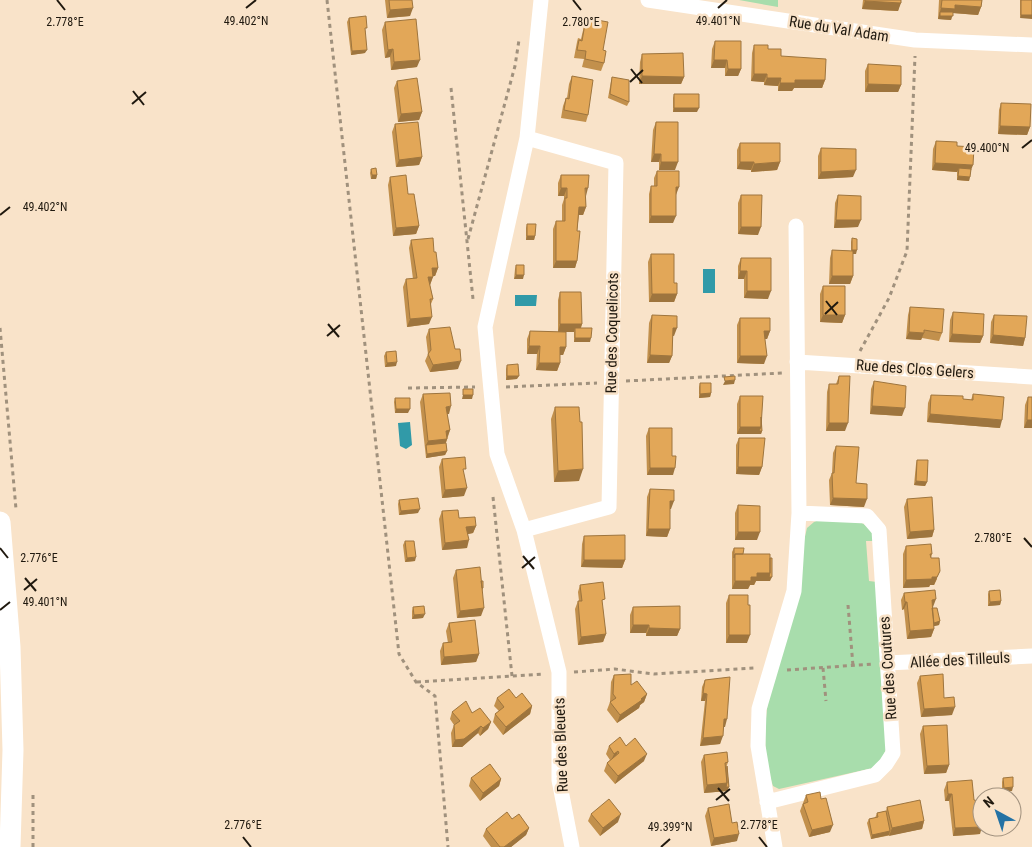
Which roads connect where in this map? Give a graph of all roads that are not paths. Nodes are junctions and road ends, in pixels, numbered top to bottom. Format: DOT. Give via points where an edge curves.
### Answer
graph roads {
  1 [pos="541,0"];
  2 [pos="648,0"];
  3 [pos="1032,45"];
  4 [pos="527,138"];
  5 [pos="796,226"];
  6 [pos="797,362"];
  7 [pos="1032,377"];
  8 [pos="799,513"];
  9 [pos="0,522"];
  10 [pos="524,530"];
  11 [pos="1032,656"];
  12 [pos="887,663"];
  13 [pos="767,802"];
  14 [pos="10,847"];
  15 [pos="572,847"];
  16 [pos="775,847"];
  1 -- 4 [label="street"];
  2 -- 3 [label="street, Rue du Val Adam" via="915,40"];
  4 -- 10 [label="street" via="485,328 497,454"];
  4 -- 10 [label="street, Rue des Coquelicots" via="616,163 609,507"];
  5 -- 6 [label="street"];
  6 -- 7 [label="street, Rue des Clos Gelers"];
  6 -- 8 [label="street"];
  8 -- 12 [label="street, Rue des Coutures" via="867,516 879,530"];
  8 -- 13 [label="street" via="794,591 758,709 758,746"];
  9 -- 14 [label="main road" via="10,647 13,750"];
  10 -- 15 [label="street, Rue des Bleuets" via="559,672 559,780"];
  11 -- 12 [label="street, Allée des Tilleuls"];
  12 -- 13 [label="street, Rue des Coutures" via="893,753 886,764 875,775"];
  13 -- 16 [label="street"];
}
